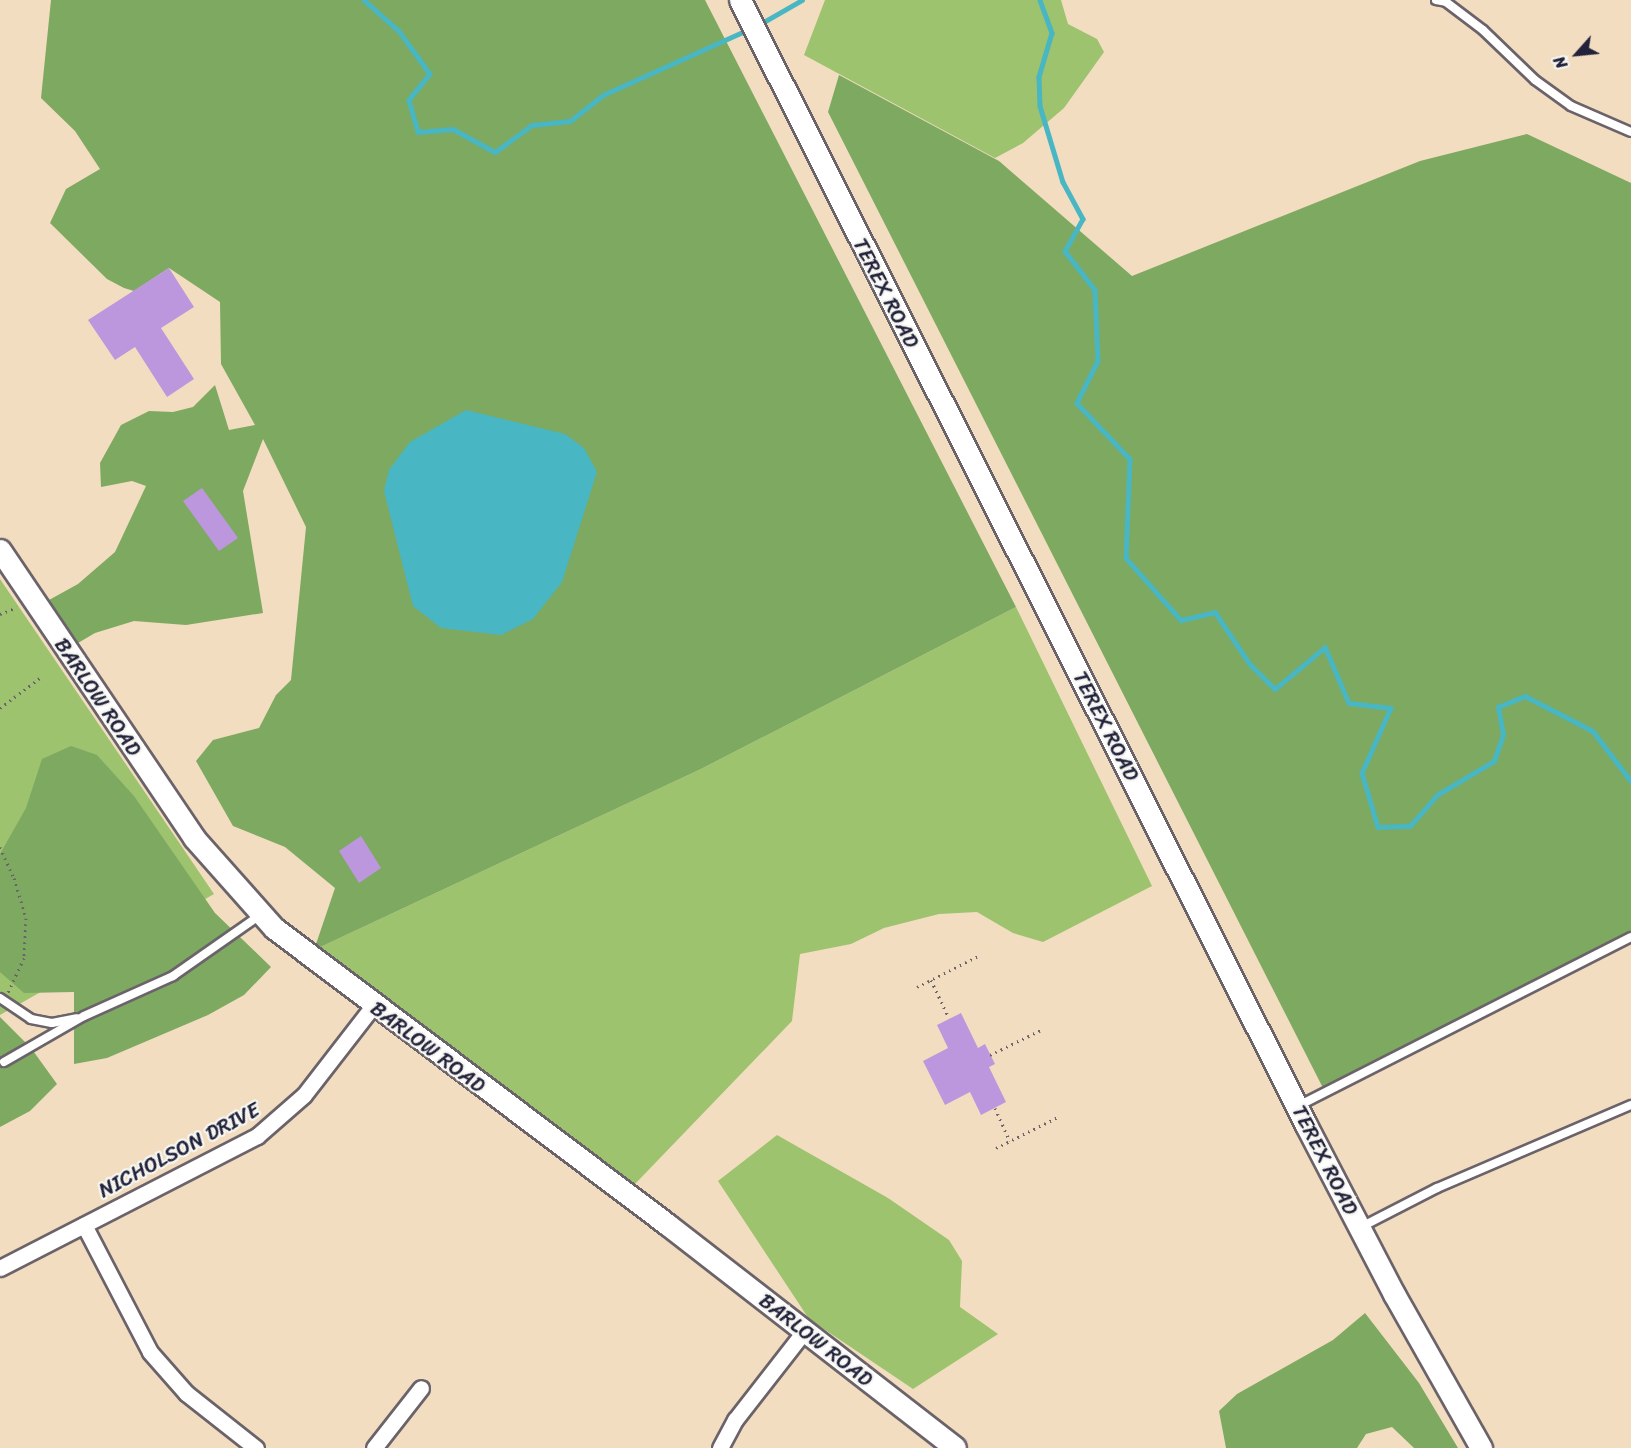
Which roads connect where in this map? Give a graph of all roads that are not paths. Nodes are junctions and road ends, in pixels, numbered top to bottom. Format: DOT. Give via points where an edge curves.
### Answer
graph roads {
  1 [pos="1436,0"];
  2 [pos="1447,1"];
  3 [pos="749,18"];
  4 [pos="1631,132"];
  5 [pos="0,550"];
  6 [pos="261,915"];
  7 [pos="1631,937"];
  8 [pos="1,999"];
  9 [pos="373,1006"];
  10 [pos="84,1017"];
  11 [pos="4,1062"];
  12 [pos="1631,1105"];
  13 [pos="1297,1106"];
  14 [pos="84,1225"];
  15 [pos="1359,1228"];
  16 [pos="0,1268"];
  17 [pos="805,1330"];
  18 [pos="421,1388"];
  19 [pos="256,1448"];
  20 [pos="374,1448"];
  21 [pos="720,1448"];
  22 [pos="955,1448"];
  23 [pos="1481,1448"];
  1 -- 2 [label="lane"];
  2 -- 4 [label="lane" via="1562,100"];
  3 -- 13 [label="main road, TEREX ROAD"];
  5 -- 6 [label="main road, BARLOW ROAD" via="194,838"];
  6 -- 9 [label="main road, BARLOW ROAD"];
  6 -- 10 [label="lane" via="173,976"];
  7 -- 13 [label="lane"];
  8 -- 10 [label="lane" via="31,1019 52,1023"];
  9 -- 14 [label="street, NICHOLSON DRIVE" via="304,1095 273,1125"];
  9 -- 17 [label="main road, BARLOW ROAD"];
  10 -- 11 [label="lane"];
  12 -- 15 [label="lane" via="1437,1188"];
  13 -- 15 [label="main road, TEREX ROAD"];
  14 -- 16 [label="street, NICHOLSON DRIVE"];
  14 -- 19 [label="street" via="150,1352 186,1393"];
  15 -- 23 [label="main road, TEREX ROAD"];
  17 -- 21 [label="street" via="735,1420"];
  17 -- 22 [label="main road, BARLOW ROAD"];
  18 -- 20 [label="street"];
}
